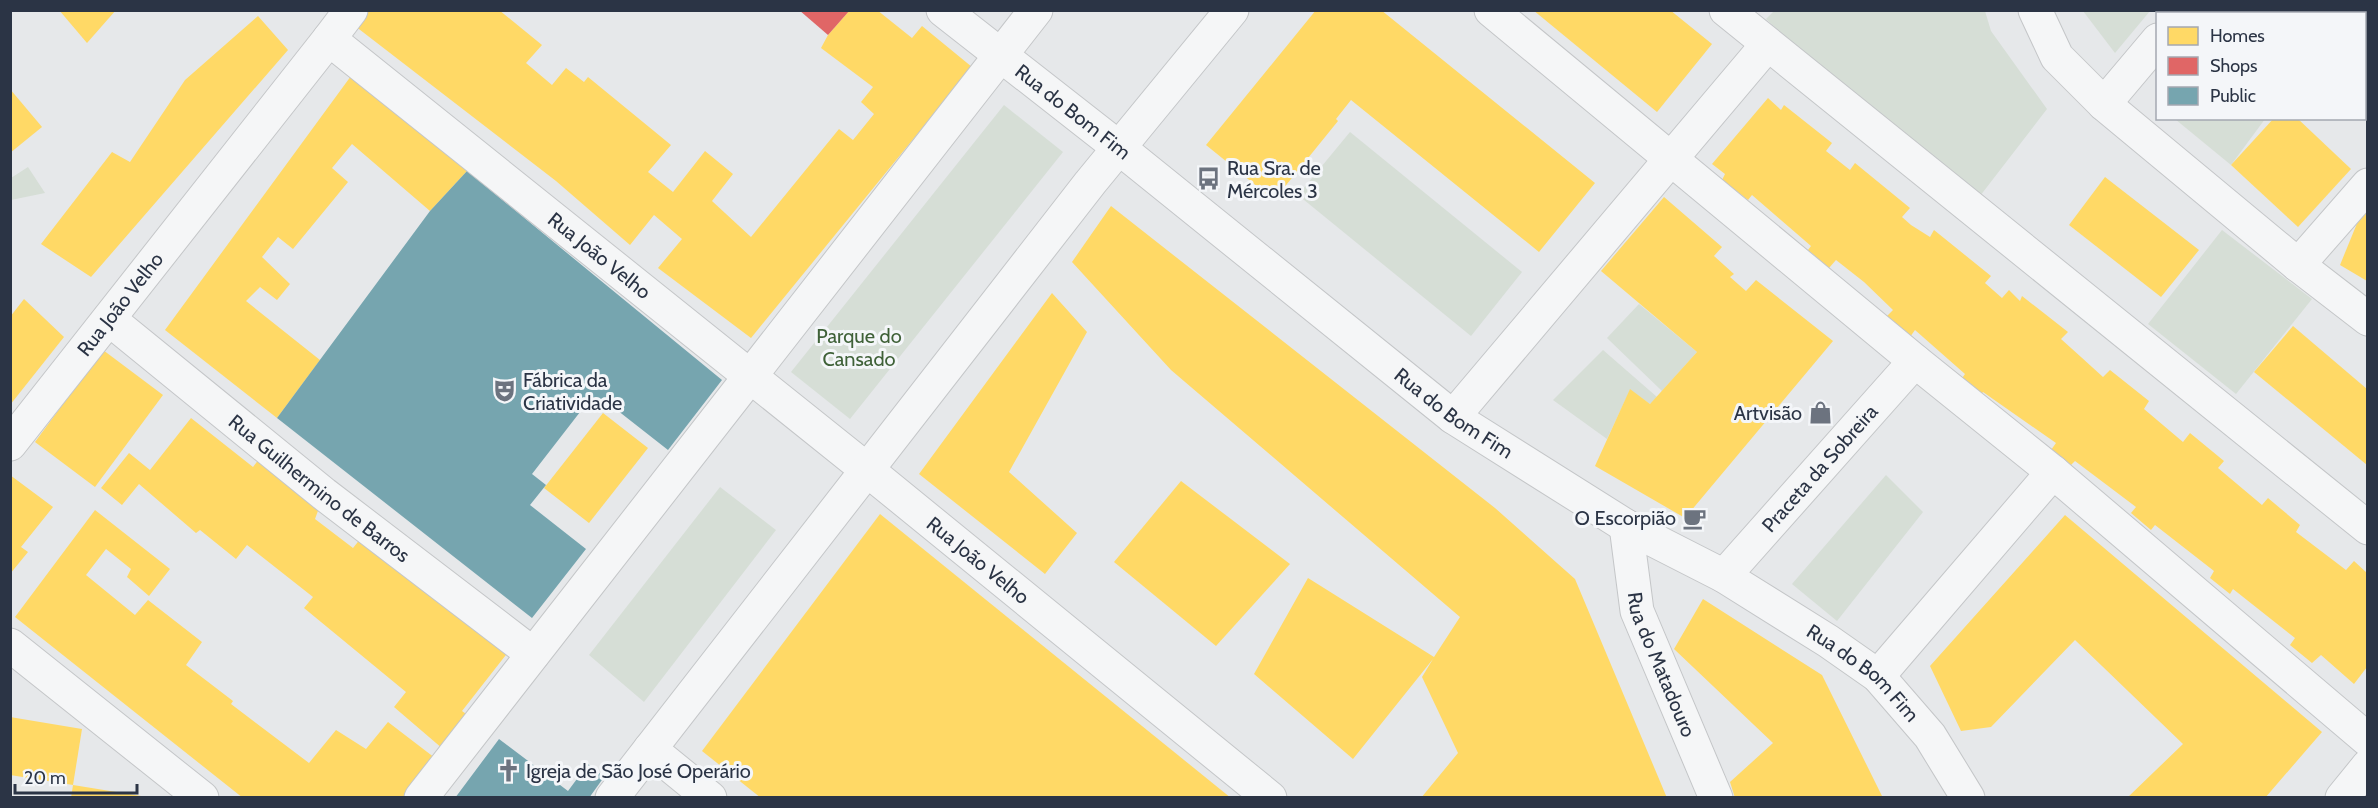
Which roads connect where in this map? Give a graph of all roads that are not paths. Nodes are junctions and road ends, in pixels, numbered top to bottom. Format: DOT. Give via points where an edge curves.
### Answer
graph roads {
  1 [pos="351,10"];
  2 [pos="943,10"];
  3 [pos="1036,10"];
  4 [pos="1232,10"];
  5 [pos="1491,10"];
  6 [pos="1725,10"];
  7 [pos="2035,10"];
  8 [pos="329,39"];
  9 [pos="2156,41"];
  10 [pos="1767,45"];
  11 [pos="1001,55"];
  12 [pos="2104,104"];
  13 [pos="1118,147"];
  14 [pos="1672,158"];
  15 [pos="2367,185"];
  16 [pos="2298,265"];
  17 [pos="109,319"];
  18 [pos="2367,319"];
  19 [pos="1915,361"];
  20 [pos="750,375"];
  21 [pos="1453,417"];
  22 [pos="10,444"];
  23 [pos="866,469"];
  24 [pos="2053,472"];
  25 [pos="1626,526"];
  26 [pos="2367,528"];
  27 [pos="1724,576"];
  28 [pos="10,645"];
  29 [pos="533,654"];
  30 [pos="1878,676"];
  31 [pos="2367,740"];
  32 [pos="650,749"];
  33 [pos="2367,766"];
  34 [pos="202,798"];
  35 [pos="421,798"];
  36 [pos="612,798"];
  37 [pos="710,798"];
  38 [pos="1270,798"];
  39 [pos="1716,798"];
  40 [pos="1968,798"];
  41 [pos="2342,798"];
  1 -- 8 [label="street"];
  2 -- 11 [label="street, Rua do Bom Fim"];
  3 -- 11 [label="street"];
  4 -- 13 [label="street"];
  5 -- 14 [label="street"];
  6 -- 10 [label="street"];
  7 -- 12 [label="street" via="2057,57"];
  8 -- 17 [label="street, Rua João Velho"];
  8 -- 20 [label="street, Rua João Velho"];
  9 -- 12 [label="street"];
  10 -- 14 [label="street"];
  10 -- 26 [label="street"];
  11 -- 13 [label="street, Rua do Bom Fim"];
  11 -- 20 [label="street"];
  12 -- 16 [label="street"];
  13 -- 21 [label="street, Rua do Bom Fim"];
  13 -- 23 [label="street"];
  14 -- 19 [label="street"];
  14 -- 21 [label="street"];
  15 -- 16 [label="street"];
  16 -- 18 [label="street"];
  17 -- 22 [label="street, Rua João Velho"];
  17 -- 29 [label="street, Rua Guilhermino de Barros" via="324,494"];
  19 -- 24 [label="street"];
  19 -- 27 [label="street, Praceta da Sobreira"];
  20 -- 23 [label="street, Rua João Velho"];
  20 -- 29 [label="street"];
  21 -- 25 [label="street, Rua do Bom Fim"];
  23 -- 32 [label="street"];
  23 -- 38 [label="street, Rua João Velho"];
  24 -- 30 [label="street"];
  24 -- 31 [label="street"];
  25 -- 27 [label="street, Rua do Bom Fim"];
  25 -- 39 [label="street, Rua do Matadouro" via="1637,611"];
  27 -- 30 [label="street, Rua do Bom Fim"];
  28 -- 34 [label="street"];
  29 -- 35 [label="street"];
  30 -- 40 [label="street, Rua do Bom Fim" via="1930,736"];
  32 -- 36 [label="street"];
  32 -- 37 [label="street"];
  33 -- 41 [label="street"];
}
